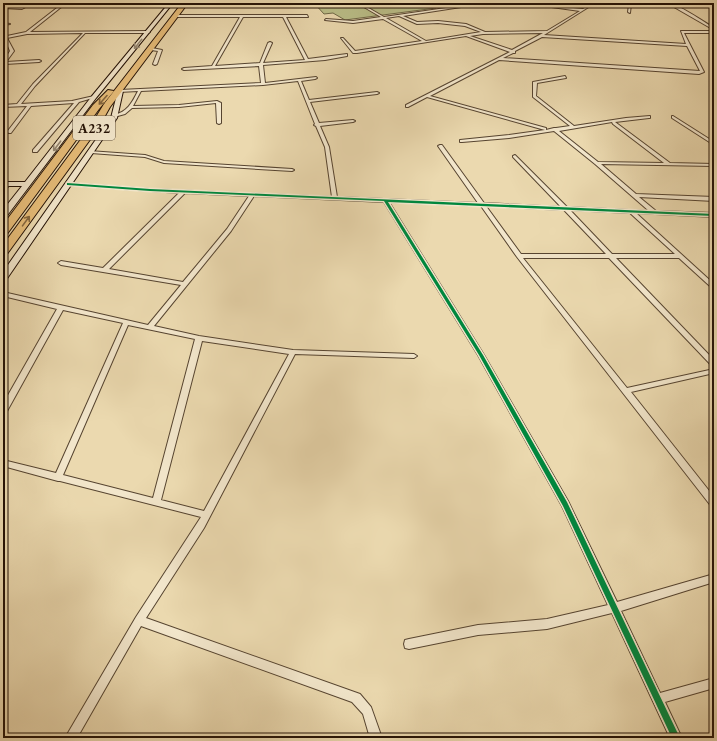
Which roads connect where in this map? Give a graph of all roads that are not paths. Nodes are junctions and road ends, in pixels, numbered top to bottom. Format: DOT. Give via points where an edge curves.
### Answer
graph roads {
  1 [pos="21,3"];
  2 [pos="178,3"];
  3 [pos="185,3"];
  4 [pos="358,3"];
  5 [pos="486,3"];
  6 [pos="524,3"];
  7 [pos="594,3"];
  8 [pos="624,3"];
  9 [pos="668,3"];
  10 [pos="30,4"];
  11 [pos="49,4"];
  12 [pos="64,4"];
  13 [pos="82,4"];
  14 [pos="114,4"];
  15 [pos="148,4"];
  16 [pos="171,4"];
  17 [pos="232,4"];
  18 [pos="306,4"];
  19 [pos="3,8"];
  20 [pos="583,10"];
  21 [pos="629,12"];
  22 [pos="399,15"];
  23 [pos="175,16"];
  24 [pos="226,16"];
  25 [pos="242,16"];
  26 [pos="284,16"];
  27 [pos="307,16"];
  28 [pos="383,17"];
  29 [pos="326,20"];
  30 [pos="3,24"];
  31 [pos="8,24"];
  32 [pos="714,29"];
  33 [pos="3,32"];
  34 [pos="148,32"];
  35 [pos="483,32"];
  36 [pos="549,32"];
  37 [pos="714,32"];
  38 [pos="27,33"];
  39 [pos="84,34"];
  40 [pos="464,35"];
  41 [pos="542,36"];
  42 [pos="4,38"];
  43 [pos="342,39"];
  44 [pos="426,42"];
  45 [pos="270,43"];
  46 [pos="688,45"];
  47 [pos="152,49"];
  48 [pos="514,52"];
  49 [pos="346,55"];
  50 [pos="499,59"];
  51 [pos="307,60"];
  52 [pos="39,61"];
  53 [pos="3,64"];
  54 [pos="155,64"];
  55 [pos="261,65"];
  56 [pos="213,67"];
  57 [pos="184,68"];
  58 [pos="565,77"];
  59 [pos="315,78"];
  60 [pos="299,80"];
  61 [pos="263,84"];
  62 [pos="140,90"];
  63 [pos="120,91"];
  64 [pos="377,93"];
  65 [pos="427,96"];
  66 [pos="94,97"];
  67 [pos="308,101"];
  68 [pos="77,102"];
  69 [pos="30,104"];
  70 [pos="18,105"];
  71 [pos="3,106"];
  72 [pos="406,106"];
  73 [pos="130,107"];
  74 [pos="114,116"];
  75 [pos="649,117"];
  76 [pos="673,117"];
  77 [pos="353,120"];
  78 [pos="219,123"];
  79 [pos="614,123"];
  80 [pos="316,125"];
  81 [pos="572,126"];
  82 [pos="554,129"];
  83 [pos="547,130"];
  84 [pos="9,132"];
  85 [pos="462,141"];
  86 [pos="714,144"];
  87 [pos="440,146"];
  88 [pos="35,151"];
  89 [pos="91,152"];
  90 [pos="515,156"];
  91 [pos="597,163"];
  92 [pos="669,164"];
  93 [pos="713,166"];
  94 [pos="292,170"];
  95 [pos="6,184"];
  96 [pos="28,184"];
  97 [pos="68,184"];
  98 [pos="3,190"];
  99 [pos="184,191"];
  100 [pos="252,195"];
  101 [pos="634,195"];
  102 [pos="714,198"];
  103 [pos="335,199"];
  104 [pos="386,201"];
  105 [pos="484,204"];
  106 [pos="565,208"];
  107 [pos="632,212"];
  108 [pos="654,212"];
  109 [pos="714,214"];
  110 [pos="3,215"];
  111 [pos="3,232"];
  112 [pos="3,252"];
  113 [pos="519,256"];
  114 [pos="610,256"];
  115 [pos="680,256"];
  116 [pos="61,263"];
  117 [pos="104,271"];
  118 [pos="3,278"];
  119 [pos="185,284"];
  120 [pos="714,287"];
  121 [pos="3,294"];
  122 [pos="60,308"];
  123 [pos="126,323"];
  124 [pos="150,327"];
  125 [pos="199,338"];
  126 [pos="293,352"];
  127 [pos="414,356"];
  128 [pos="714,364"];
  129 [pos="714,371"];
  130 [pos="625,391"];
  131 [pos="3,411"];
  132 [pos="3,463"];
  133 [pos="58,478"];
  134 [pos="156,502"];
  135 [pos="714,503"];
  136 [pos="206,515"];
  137 [pos="714,578"];
  138 [pos="614,608"];
  139 [pos="139,620"];
  140 [pos="409,644"];
  141 [pos="714,683"];
  142 [pos="657,699"];
  143 [pos="71,738"];
  144 [pos="376,738"];
  145 [pos="676,738"];
  1 -- 10 [label="street"];
  2 -- 111 [label="highway, A232, one-way" via="96,107"];
  3 -- 23 [label="highway, A232"];
  4 -- 28 [label="street"];
  5 -- 22 [label="street"];
  6 -- 20 [label="street"];
  7 -- 20 [label="street"];
  8 -- 21 [label="street" via="630,5"];
  9 -- 32 [label="street" via="694,15"];
  10 -- 11 [label="street"];
  10 -- 19 [label="street" via="20,9"];
  11 -- 12 [label="street"];
  12 -- 13 [label="street"];
  12 -- 38 [label="street"];
  13 -- 14 [label="street"];
  14 -- 15 [label="street"];
  15 -- 16 [label="street"];
  16 -- 34 [label="main road"];
  17 -- 18 [label="street"];
  17 -- 24 [label="street"];
  20 -- 36 [label="street"];
  22 -- 28 [label="street"];
  22 -- 35 [label="street" via="417,23 466,25"];
  23 -- 24 [label="street"];
  23 -- 47 [label="highway, A232"];
  24 -- 25 [label="street"];
  25 -- 26 [label="street"];
  25 -- 56 [label="street"];
  26 -- 27 [label="street"];
  26 -- 51 [label="street"];
  28 -- 29 [label="street" via="353,22"];
  28 -- 44 [label="street"];
  30 -- 31 [label="street"];
  33 -- 42 [label="street"];
  34 -- 39 [label="street"];
  34 -- 66 [label="main road, one-way"];
  35 -- 36 [label="street"];
  35 -- 40 [label="street"];
  36 -- 41 [label="street"];
  37 -- 46 [label="street" via="682,31"];
  38 -- 39 [label="street"];
  38 -- 42 [label="street"];
  39 -- 70 [label="street"];
  40 -- 44 [label="street"];
  40 -- 48 [label="street"];
  41 -- 46 [label="street"];
  41 -- 48 [label="street"];
  42 -- 53 [label="street" via="12,51"];
  43 -- 44 [label="street" via="354,52"];
  45 -- 55 [label="street"];
  46 -- 50 [label="street" via="701,73"];
  47 -- 54 [label="street" via="160,50"];
  47 -- 63 [label="highway, A232"];
  48 -- 50 [label="street"];
  49 -- 51 [label="street" via="331,59"];
  50 -- 65 [label="street"];
  51 -- 55 [label="street"];
  52 -- 53 [label="street"];
  55 -- 56 [label="street"];
  55 -- 61 [label="street"];
  56 -- 57 [label="street"];
  58 -- 81 [label="street" via="535,82 534,96"];
  59 -- 60 [label="street"];
  60 -- 61 [label="street"];
  60 -- 67 [label="street"];
  61 -- 62 [label="street"];
  62 -- 63 [label="street"];
  62 -- 73 [label="street"];
  63 -- 74 [label="main road"];
  112 -- 63 [label="highway, A232, one-way"];
  64 -- 67 [label="street"];
  65 -- 72 [label="street"];
  65 -- 83 [label="street"];
  66 -- 68 [label="street"];
  66 -- 96 [label="main road, one-way"];
  67 -- 80 [label="street"];
  68 -- 69 [label="street"];
  68 -- 88 [label="street"];
  69 -- 70 [label="street"];
  69 -- 84 [label="street"];
  70 -- 71 [label="street"];
  73 -- 74 [label="street" via="125,113"];
  73 -- 78 [label="street" via="217,102"];
  74 -- 89 [label="main road"];
  75 -- 81 [label="street"];
  76 -- 86 [label="street"];
  77 -- 80 [label="street"];
  79 -- 92 [label="street"];
  80 -- 103 [label="street" via="326,147"];
  81 -- 82 [label="street"];
  82 -- 83 [label="street"];
  82 -- 91 [label="street"];
  83 -- 85 [label="street" via="518,136"];
  87 -- 105 [label="street"];
  89 -- 94 [label="street" via="150,156 164,162"];
  89 -- 97 [label="main road"];
  90 -- 106 [label="street"];
  91 -- 92 [label="street"];
  91 -- 101 [label="street"];
  92 -- 93 [label="street"];
  95 -- 96 [label="main road"];
  95 -- 98 [label="street"];
  96 -- 110 [label="main road"];
  97 -- 99 [label="street"];
  97 -- 118 [label="main road"];
  99 -- 100 [label="street"];
  99 -- 117 [label="street"];
  100 -- 103 [label="street"];
  100 -- 119 [label="street" via="229,230"];
  101 -- 102 [label="street"];
  101 -- 108 [label="street"];
  103 -- 104 [label="street"];
  104 -- 105 [label="street"];
  104 -- 138 [label="street" via="481,355 561,497"];
  105 -- 106 [label="street"];
  105 -- 113 [label="street"];
  106 -- 107 [label="street"];
  106 -- 114 [label="street"];
  107 -- 108 [label="street"];
  107 -- 115 [label="street"];
  108 -- 109 [label="street"];
  113 -- 114 [label="street"];
  113 -- 130 [label="street"];
  114 -- 115 [label="street"];
  114 -- 128 [label="street"];
  115 -- 120 [label="street"];
  116 -- 117 [label="street"];
  117 -- 119 [label="street"];
  119 -- 124 [label="street"];
  121 -- 122 [label="street"];
  122 -- 123 [label="street"];
  122 -- 131 [label="street"];
  123 -- 124 [label="street"];
  123 -- 133 [label="street"];
  124 -- 125 [label="street"];
  125 -- 126 [label="street"];
  125 -- 134 [label="street"];
  126 -- 127 [label="street"];
  126 -- 136 [label="street"];
  129 -- 130 [label="street"];
  130 -- 135 [label="street"];
  132 -- 133 [label="street"];
  133 -- 134 [label="street"];
  134 -- 136 [label="street"];
  136 -- 139 [label="street"];
  137 -- 138 [label="street"];
  138 -- 140 [label="street" via="547,624 478,630"];
  138 -- 142 [label="street"];
  139 -- 143 [label="street"];
  139 -- 144 [label="street" via="356,698 367,711"];
  141 -- 142 [label="street"];
  142 -- 145 [label="street"];
}
